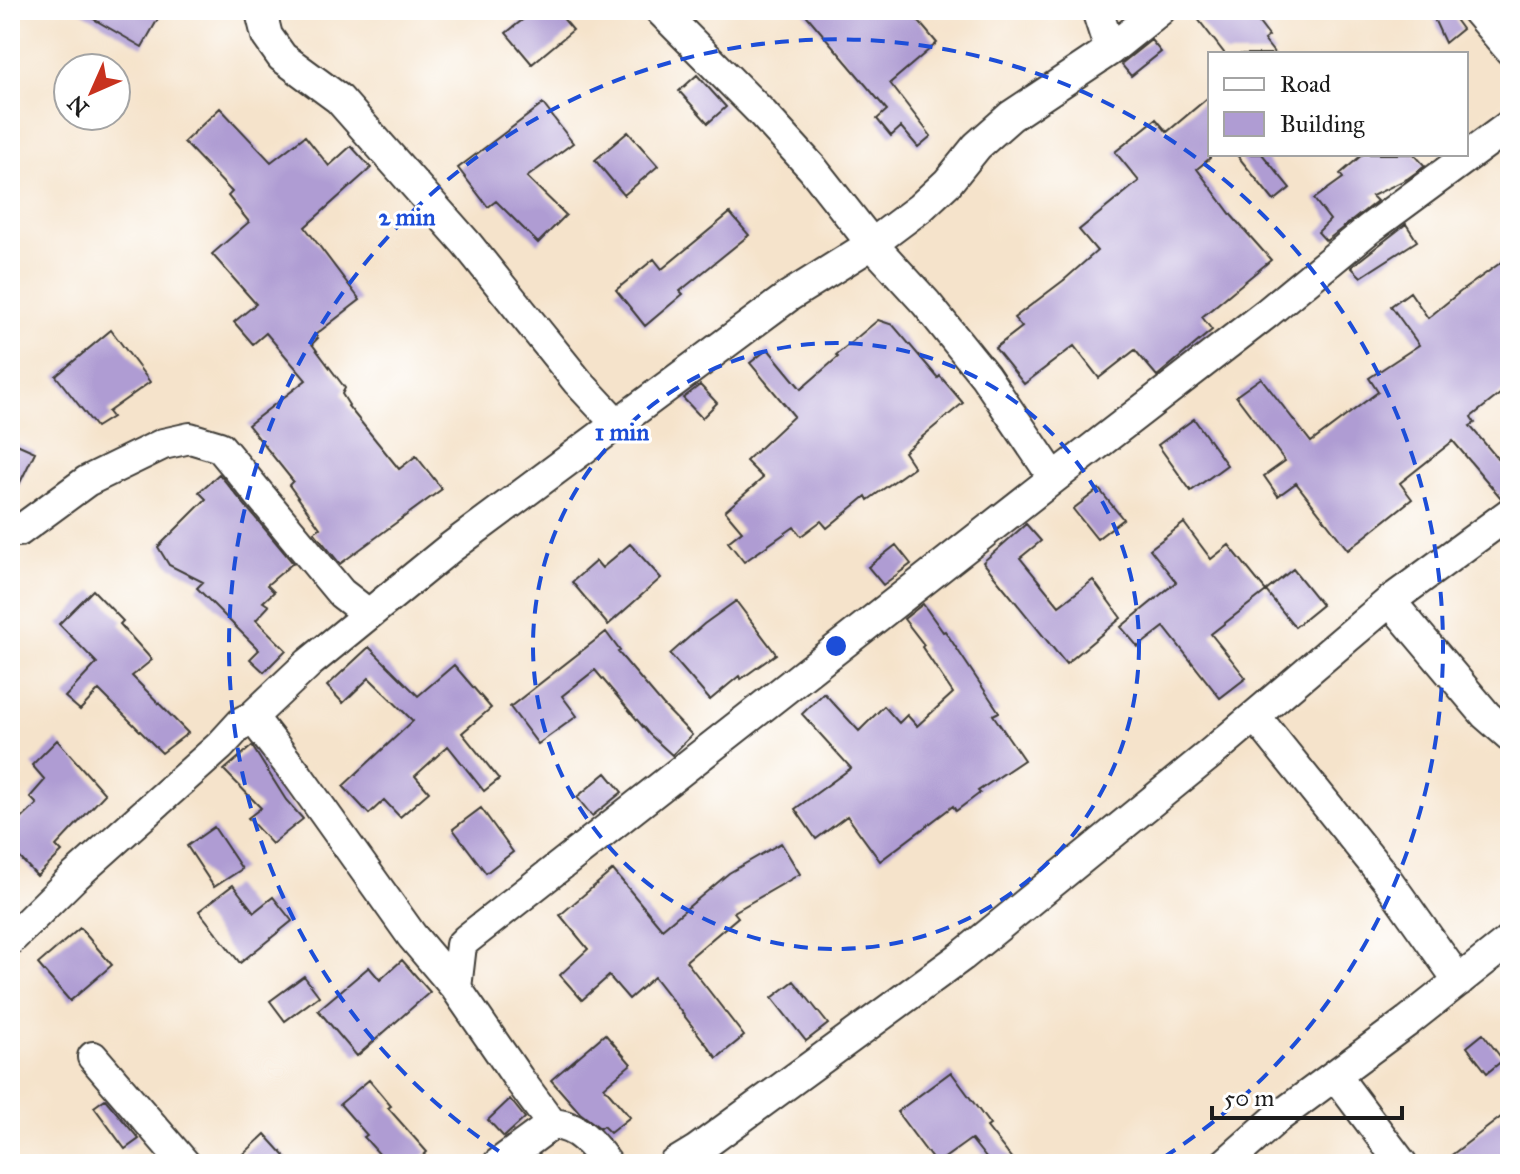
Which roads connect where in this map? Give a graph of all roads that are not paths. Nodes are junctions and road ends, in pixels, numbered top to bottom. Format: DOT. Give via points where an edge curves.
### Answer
graph roads {
  1 [pos="265,10"];
  2 [pos="660,10"];
  3 [pos="1097,10"];
  4 [pos="1160,10"];
  5 [pos="1476,10"];
  6 [pos="1110,50"];
  7 [pos="1510,50"];
  8 [pos="1510,125"];
  9 [pos="1468,156"];
  10 [pos="1468,156"];
  11 [pos="872,244"];
  12 [pos="618,425"];
  13 [pos="1054,478"];
  14 [pos="1510,513"];
  15 [pos="19,531"];
  16 [pos="1390,601"];
  17 [pos="368,614"];
  18 [pos="1255,716"];
  19 [pos="252,717"];
  20 [pos="1510,736"];
  21 [pos="10,940"];
  22 [pos="1510,940"];
  23 [pos="1459,981"];
  24 [pos="456,988"];
  25 [pos="93,1057"];
  26 [pos="1335,1075"];
  27 [pos="552,1124"];
  28 [pos="185,1164"];
  29 [pos="498,1164"];
  30 [pos="607,1164"];
  31 [pos="674,1164"];
  32 [pos="1225,1164"];
  33 [pos="1402,1164"];
  1 -- 12 [label="street" via="267,36 282,57 339,99"];
  2 -- 11 [label="street" via="813,169"];
  3 -- 6 [label="street"];
  4 -- 6 [label="street"];
  5 -- 7 [label="street"];
  6 -- 11 [label="street" via="1011,116 939,191"];
  8 -- 9 [label="street"];
  10 -- 13 [label="street"];
  11 -- 12 [label="street" via="789,296"];
  11 -- 13 [label="street" via="985,376"];
  12 -- 17 [label="street"];
  13 -- 24 [label="street" via="467,939 461,945"];
  14 -- 16 [label="street"];
  15 -- 17 [label="street" via="87,481 163,444 190,438 220,447 341,593"];
  16 -- 18 [label="street"];
  16 -- 20 [label="street"];
  17 -- 19 [label="street"];
  18 -- 23 [label="street" via="1388,881"];
  18 -- 31 [label="street" via="962,956"];
  19 -- 21 [label="street"];
  19 -- 24 [label="street"];
  22 -- 23 [label="street"];
  23 -- 26 [label="street"];
  24 -- 27 [label="street"];
  25 -- 28 [label="street"];
  26 -- 32 [label="street"];
  26 -- 33 [label="street"];
  27 -- 29 [label="street"];
  27 -- 30 [label="street" via="564,1124 586,1137"];
}
